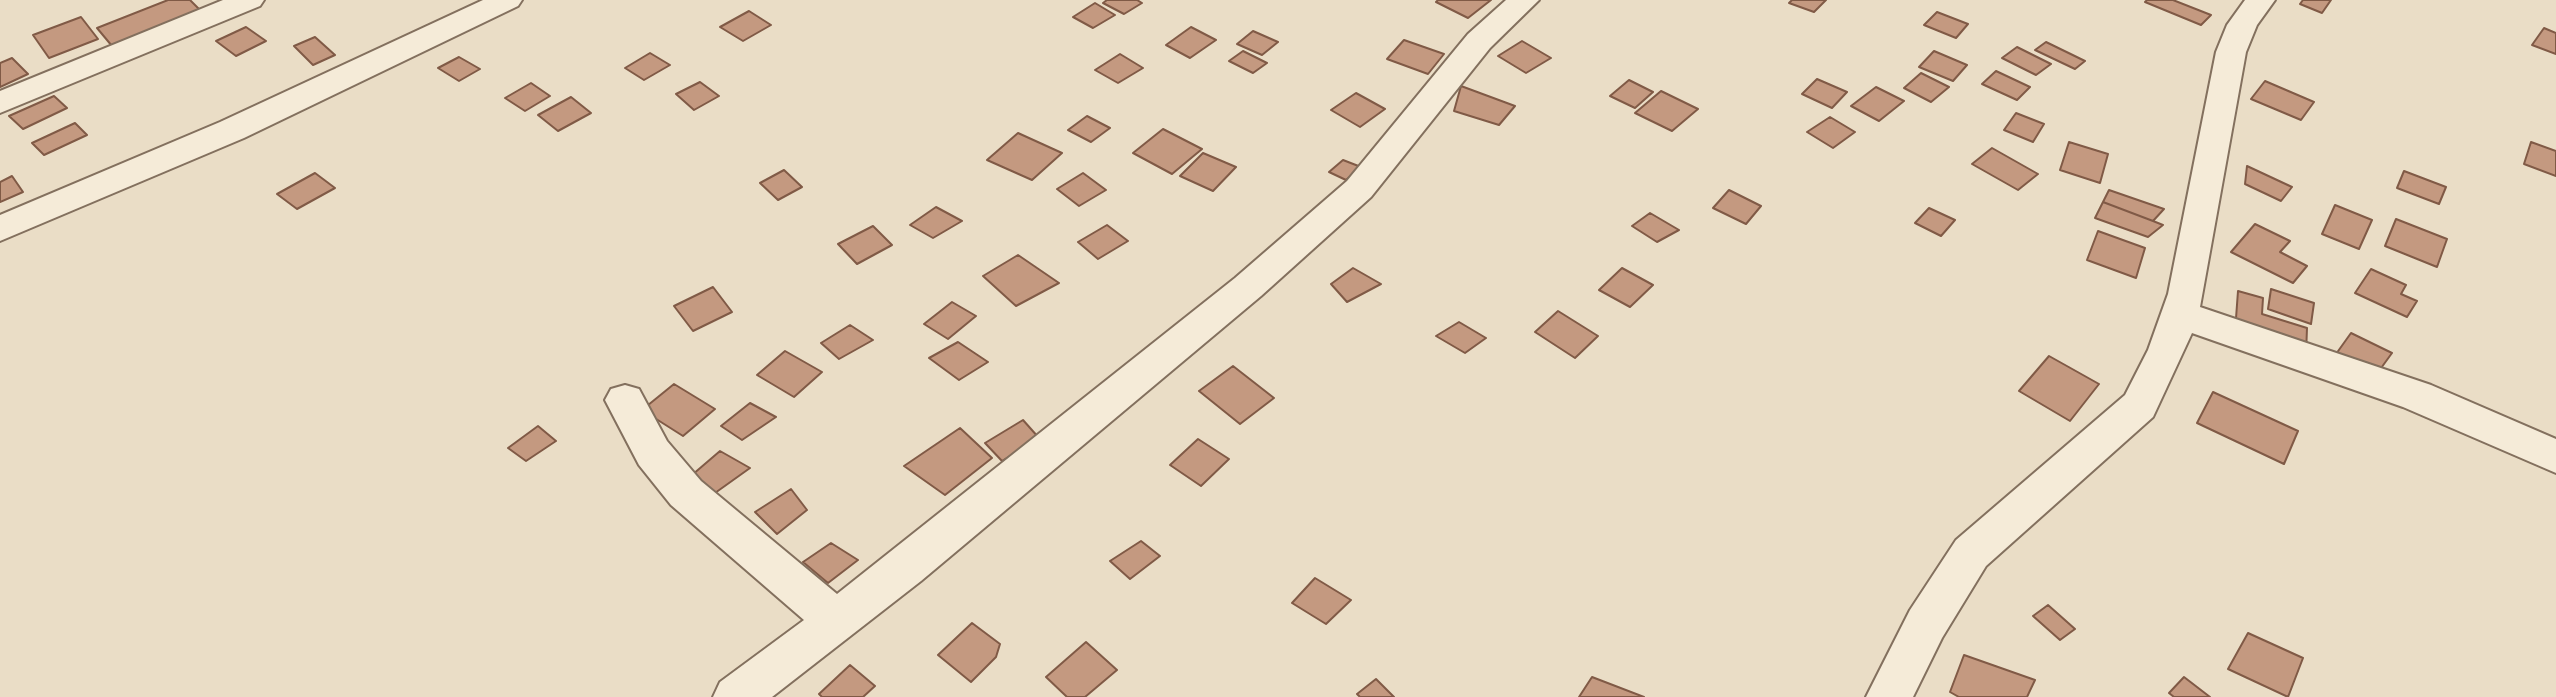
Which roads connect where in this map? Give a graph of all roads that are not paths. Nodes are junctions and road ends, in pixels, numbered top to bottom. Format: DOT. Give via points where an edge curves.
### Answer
graph roads {
  1 [pos="249,0"];
  2 [pos="507,0"];
  3 [pos="1524,0"];
  4 [pos="2260,0"];
  5 [pos="0,103"];
  6 [pos="0,229"];
  7 [pos="2179,314"];
  8 [pos="625,400"];
  9 [pos="2556,457"];
  10 [pos="837,621"];
  11 [pos="736,697"];
  12 [pos="1889,697"];
  1 -- 5 [label="street"];
  2 -- 6 [label="street" via="232,130"];
  3 -- 10 [label="street" via="1479,41 1359,189 1223,307"];
  4 -- 7 [label="street" via="2231,52"];
  7 -- 9 [label="street" via="2417,396"];
  7 -- 12 [label="street" via="2139,406 1971,553"];
  8 -- 10 [label="street" via="653,453 686,493"];
  10 -- 11 [label="street"];
}
